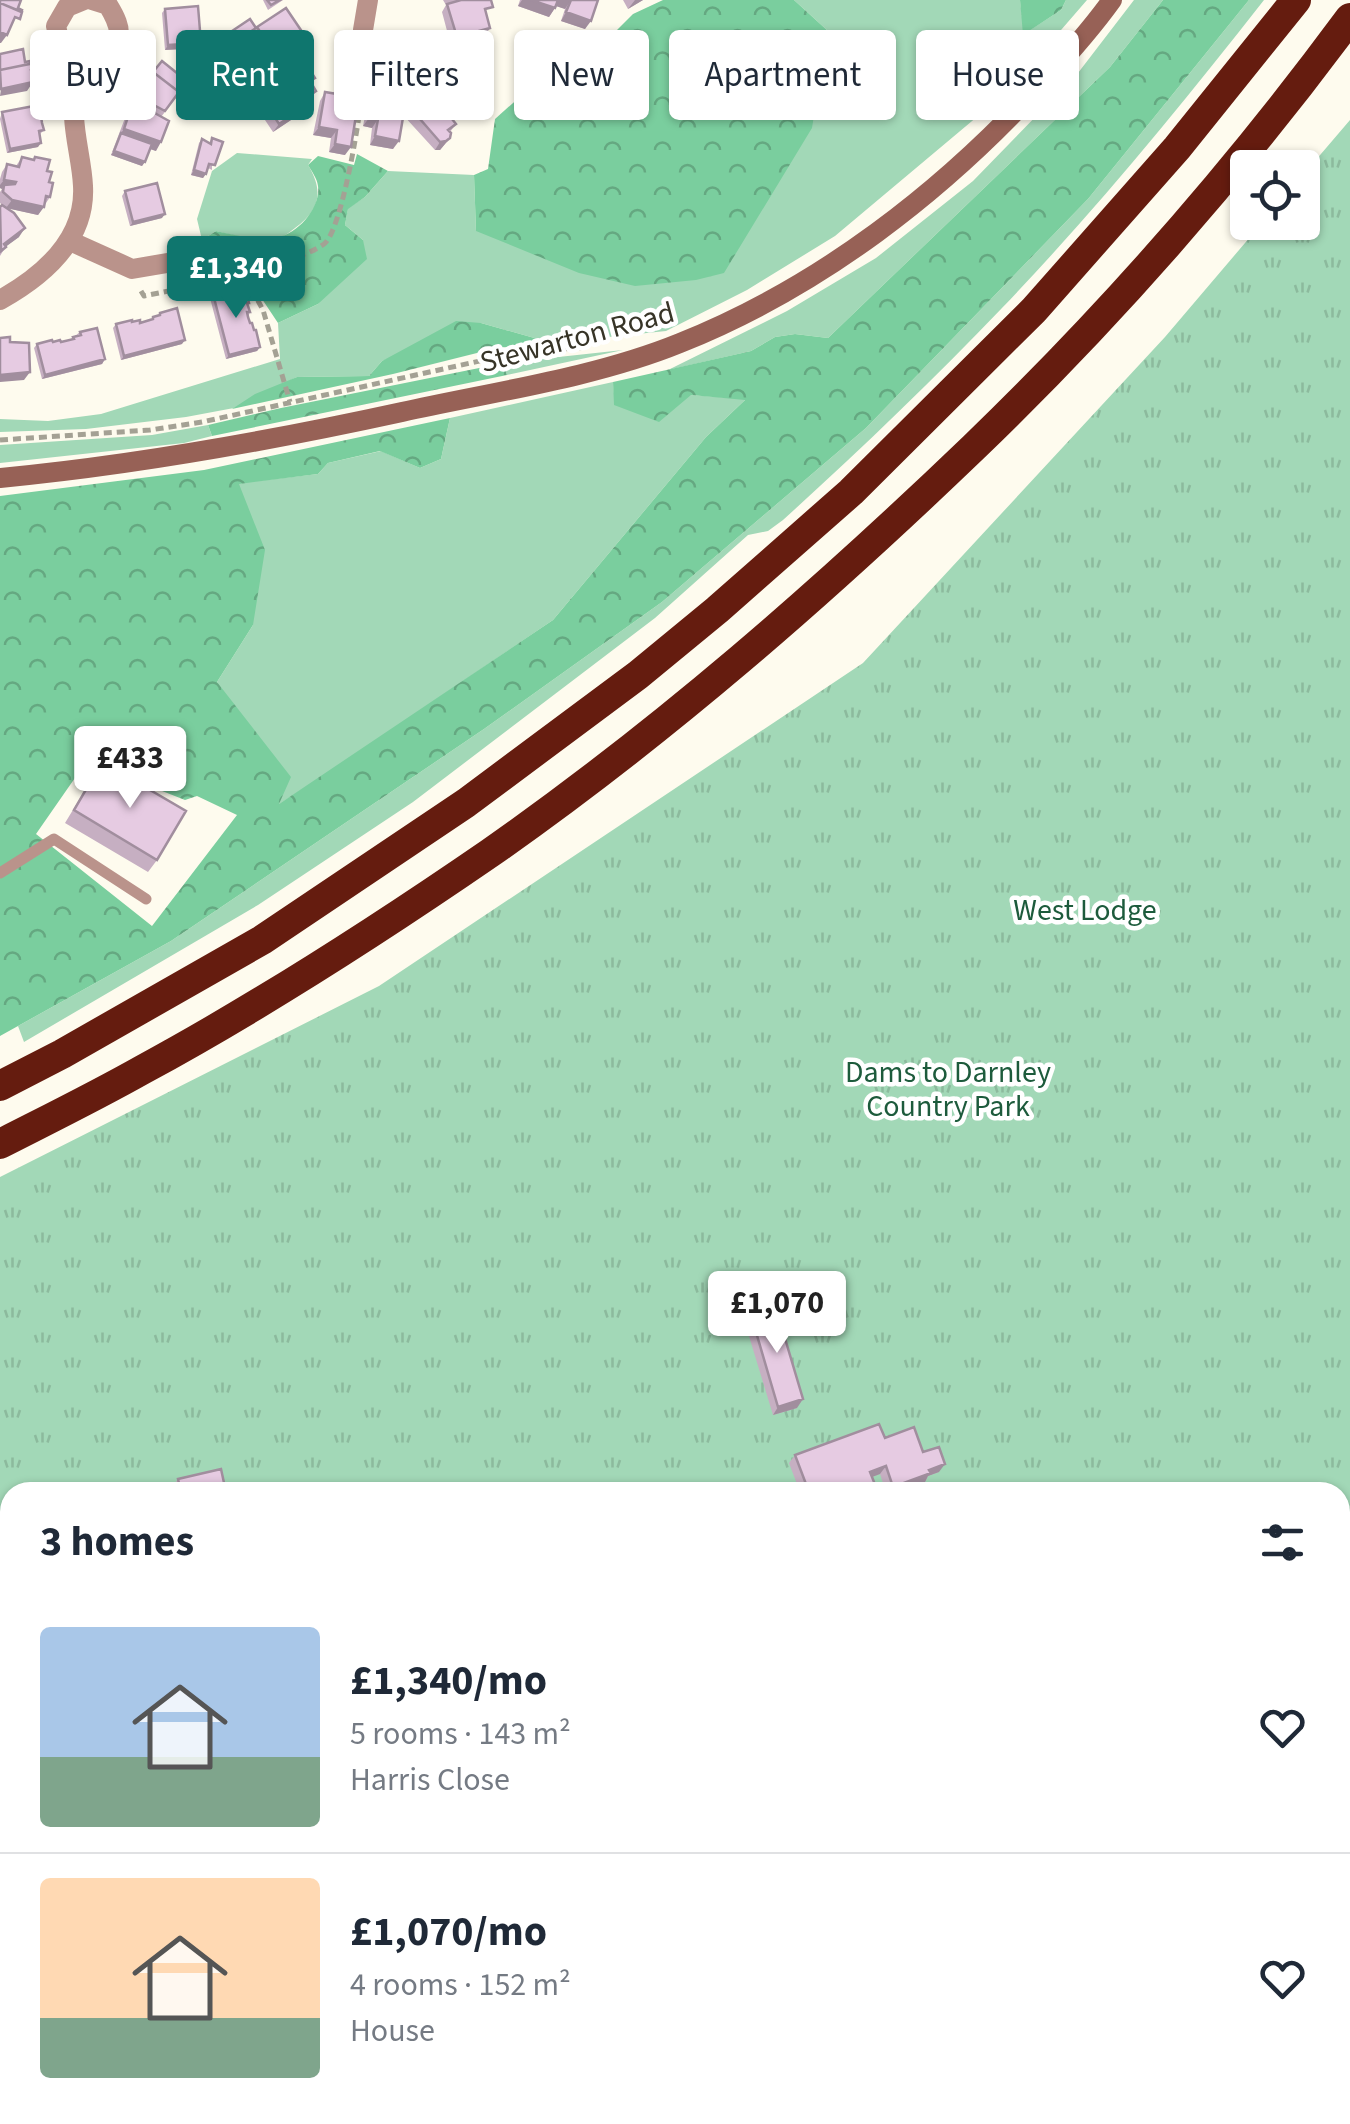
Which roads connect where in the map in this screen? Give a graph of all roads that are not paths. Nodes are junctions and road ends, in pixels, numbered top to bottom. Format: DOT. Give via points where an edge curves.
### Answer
graph roads {
  1 [pos="84,0"];
  2 [pos="92,0"];
  3 [pos="368,0"];
  4 [pos="1112,0"];
  5 [pos="1296,0"];
  6 [pos="1350,18"];
  7 [pos="57,30"];
  8 [pos="119,30"];
  9 [pos="363,30"];
  10 [pos="74,120"];
  11 [pos="70,241"];
  12 [pos="196,258"];
  13 [pos="0,300"];
  14 [pos="0,478"];
  15 [pos="0,872"];
  16 [pos="146,899"];
  17 [pos="0,1086"];
  18 [pos="0,1144"];
  1 -- 7 [label="street" via="67,7"];
  2 -- 8 [label="street" via="108,5"];
  3 -- 9 [label="street"];
  4 -- 14 [label="main road, Stewarton Road" via="1015,113 918,201 816,274 723,325 613,365 286,437"];
  5 -- 17 [label="highway" via="1178,148 1034,310 851,492 717,610 466,804 278,930"];
  6 -- 18 [label="highway" via="1217,188 1021,402 712,684 490,852 344,950 145,1069"];
  10 -- 11 [label="street" via="84,191"];
  11 -- 12 [label="street" via="132,270"];
  11 -- 13 [label="street" via="38,275"];
  15 -- 16 [label="lane" via="54,840"];
}
